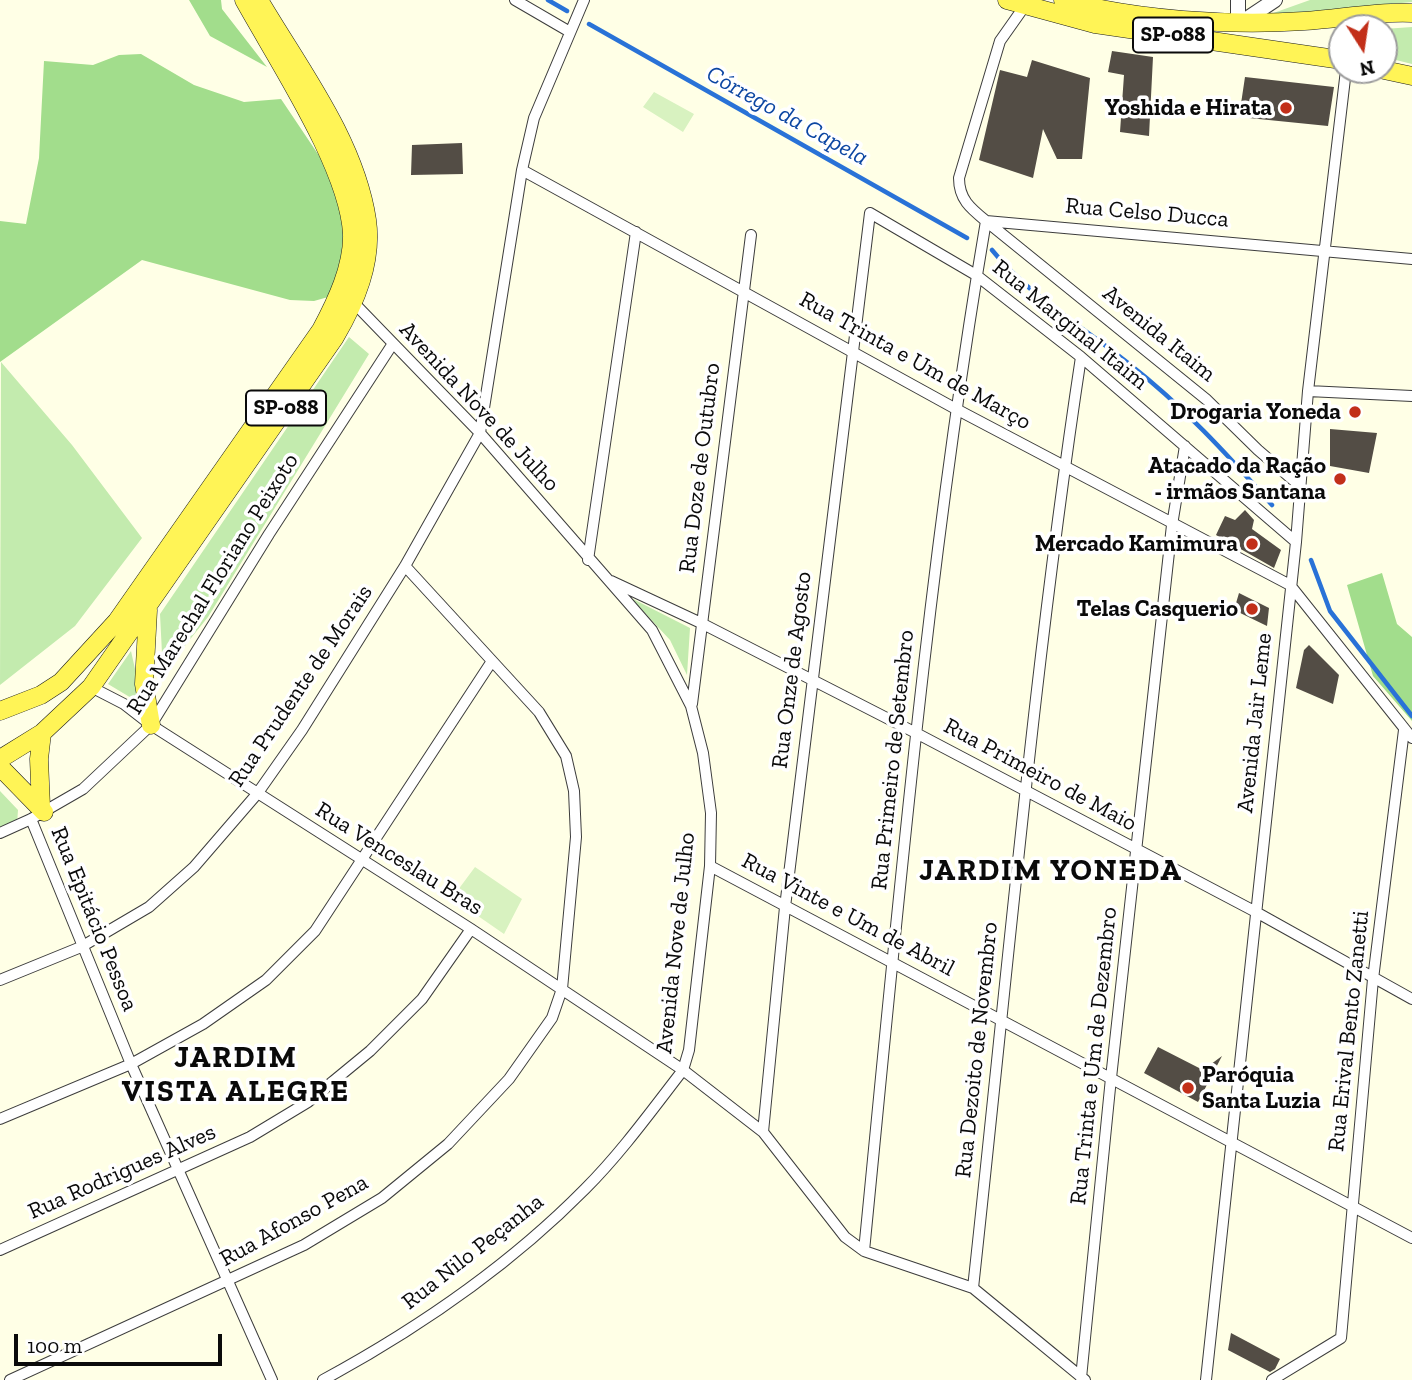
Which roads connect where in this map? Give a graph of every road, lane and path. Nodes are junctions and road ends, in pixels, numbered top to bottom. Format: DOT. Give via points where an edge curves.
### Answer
graph roads {
  1 [pos="244,0"];
  2 [pos="258,0"];
  3 [pos="515,0"];
  4 [pos="584,0"];
  5 [pos="1063,0"];
  6 [pos="1238,0"];
  7 [pos="1275,0"];
  8 [pos="1015,3"];
  9 [pos="1412,13"];
  10 [pos="1240,22"];
  11 [pos="570,32"];
  12 [pos="1328,58"];
  13 [pos="1344,84"];
  14 [pos="522,170"];
  15 [pos="870,213"];
  16 [pos="985,220"];
  17 [pos="636,232"];
  18 [pos="751,234"];
  19 [pos="1325,249"];
  20 [pos="1412,259"];
  21 [pos="976,275"];
  22 [pos="744,290"];
  23 [pos="354,303"];
  24 [pos="392,345"];
  25 [pos="851,351"];
  26 [pos="1080,357"];
  27 [pos="1308,391"];
  28 [pos="1412,396"];
  29 [pos="956,409"];
  30 [pos="480,433"];
  31 [pos="1185,446"];
  32 [pos="1064,467"];
  33 [pos="1300,486"];
  34 [pos="1172,525"];
  35 [pos="1296,542"];
  36 [pos="588,560"];
  37 [pos="405,566"];
  38 [pos="605,579"];
  39 [pos="1290,585"];
  40 [pos="148,608"];
  41 [pos="701,623"];
  42 [pos="492,661"];
  43 [pos="812,682"];
  44 [pos="91,687"];
  45 [pos="691,706"];
  46 [pos="0,711"];
  47 [pos="151,725"];
  48 [pos="42,733"];
  49 [pos="916,733"];
  50 [pos="1408,734"];
  51 [pos="0,759"];
  52 [pos="0,767"];
  53 [pos="1025,792"];
  54 [pos="257,794"];
  55 [pos="39,813"];
  56 [pos="0,833"];
  57 [pos="1138,850"];
  58 [pos="363,861"];
  59 [pos="710,866"];
  60 [pos="785,907"];
  61 [pos="1256,912"];
  62 [pos="471,929"];
  63 [pos="80,947"];
  64 [pos="893,963"];
  65 [pos="1373,979"];
  66 [pos="0,980"];
  67 [pos="562,989"];
  68 [pos="1412,999"];
  69 [pos="1002,1021"];
  70 [pos="131,1064"];
  71 [pos="682,1070"];
  72 [pos="1111,1078"];
  73 [pos="0,1119"];
  74 [pos="764,1132"];
  75 [pos="1233,1142"];
  76 [pos="180,1170"];
  77 [pos="1353,1207"];
  78 [pos="1412,1238"];
  79 [pos="0,1250"];
  80 [pos="864,1251"];
  81 [pos="229,1282"];
  82 [pos="973,1288"];
  83 [pos="1083,1379"];
  84 [pos="10,1380"];
  85 [pos="272,1380"];
  86 [pos="323,1380"];
  87 [pos="1206,1380"];
  88 [pos="1272,1380"];
  1 -- 46 [label="main road, SP-088" via="337,173 352,235 338,297 321,330 117,621 61,682"];
  2 -- 23 [label="main road, SP-088" via="338,135 353,171 367,221 366,261"];
  3 -- 11 [label="street"];
  4 -- 11 [label="street"];
  5 -- 10 [label="main road, SP-088" via="1099,10"];
  6 -- 10 [label="street"];
  7 -- 10 [label="street"];
  8 -- 12 [label="main road, SP-088" via="1095,24"];
  8 -- 16 [label="street" via="960,177 959,192"];
  9 -- 10 [label="main road, SP-088"];
  11 -- 14 [label="street" via="534,118"];
  13 -- 19 [label="street, Avenida Jair Leme"];
  14 -- 17 [label="street, Rua Trinta e Um de Março"];
  14 -- 30 [label="street"];
  15 -- 21 [label="street, Rua Marginal Itaim"];
  15 -- 25 [label="street, Rua Onze de Agosto"];
  16 -- 19 [label="street, Rua Celso Ducca"];
  16 -- 21 [label="street, Rua Primeiro de Setembro"];
  16 -- 33 [label="street, Avenida Itaim" via="1207,400"];
  17 -- 22 [label="street, Rua Trinta e Um de Março"];
  17 -- 36 [label="street"];
  18 -- 22 [label="street, Rua Doze de Outubro"];
  19 -- 20 [label="street, Rua Celso Ducca"];
  19 -- 27 [label="street, Avenida Jair Leme"];
  21 -- 26 [label="street, Rua Marginal Itaim"];
  21 -- 29 [label="street, Rua Primeiro de Setembro"];
  22 -- 25 [label="street, Rua Trinta e Um de Março"];
  22 -- 41 [label="street, Rua Doze de Outubro"];
  23 -- 24 [label="street, Avenida Nove de Julho"];
  23 -- 40 [label="main road, SP-088"];
  24 -- 30 [label="street, Avenida Nove de Julho"];
  24 -- 47 [label="street, Rua Marechal Floriano Peixoto"];
  25 -- 29 [label="street, Rua Trinta e Um de Março"];
  25 -- 43 [label="street, Rua Onze de Agosto"];
  26 -- 31 [label="street, Rua Marginal Itaim"];
  26 -- 32 [label="street, Rua Dezoito de Novembro"];
  27 -- 28 [label="street"];
  27 -- 33 [label="street, Avenida Jair Leme"];
  29 -- 32 [label="street, Rua Trinta e Um de Março"];
  29 -- 49 [label="street, Rua Primeiro de Setembro"];
  30 -- 36 [label="street, Avenida Nove de Julho"];
  30 -- 37 [label="street, Rua Prudente de Morais"];
  31 -- 34 [label="street, Rua Trinta e Um de Dezembro"];
  31 -- 35 [label="street, Rua Marginal Itaim"];
  32 -- 34 [label="street, Rua Trinta e Um de Março"];
  32 -- 53 [label="street, Rua Dezoito de Novembro"];
  33 -- 35 [label="street, Avenida Jair Leme"];
  34 -- 39 [label="street, Rua Trinta e Um de Março"];
  34 -- 57 [label="street, Rua Trinta e Um de Dezembro"];
  35 -- 39 [label="street, Avenida Jair Leme"];
  36 -- 38 [label="street, Avenida Nove de Julho"];
  37 -- 42 [label="street, Rua Afonso Pena"];
  37 -- 54 [label="street, Rua Prudente de Morais"];
  38 -- 41 [label="street, Rua Primeiro de Maio"];
  38 -- 45 [label="street, Avenida Nove de Julho" via="652,630"];
  39 -- 50 [label="street"];
  39 -- 61 [label="street, Avenida Jair Leme"];
  40 -- 44 [label="main road, SP-088"];
  40 -- 47 [label="main road" via="144,684"];
  41 -- 43 [label="street, Rua Primeiro de Maio"];
  41 -- 45 [label="street, Rua Doze de Outubro"];
  42 -- 58 [label="street"];
  42 -- 67 [label="street, Rua Afonso Pena" via="539,712 566,756 574,791 576,837"];
  43 -- 49 [label="street, Rua Primeiro de Maio"];
  43 -- 60 [label="street, Rua Onze de Agosto"];
  44 -- 47 [label="street, Rua Venceslau Bras"];
  44 -- 48 [label="main road, SP-088"];
  45 -- 59 [label="street, Avenida Nove de Julho" via="711,813"];
  47 -- 54 [label="street, Rua Venceslau Bras"];
  47 -- 55 [label="street, Rua Marechal Floriano Peixoto" via="83,789"];
  48 -- 51 [label="main road, SP-088"];
  48 -- 55 [label="main road"];
  49 -- 53 [label="street, Rua Primeiro de Maio"];
  49 -- 64 [label="street, Rua Primeiro de Setembro"];
  50 -- 65 [label="street, Rua Erival Bento Zanetti"];
  52 -- 55 [label="main road"];
  53 -- 57 [label="street, Rua Primeiro de Maio"];
  53 -- 69 [label="street, Rua Dezoito de Novembro"];
  54 -- 58 [label="street, Rua Venceslau Bras"];
  54 -- 63 [label="street, Rua Prudente de Morais" via="194,867 149,907"];
  55 -- 56 [label="street, Rua Marechal Floriano Peixoto"];
  55 -- 63 [label="street, Rua Epitácio Pessoa"];
  57 -- 61 [label="street, Rua Primeiro de Maio"];
  57 -- 72 [label="street, Rua Trinta e Um de Dezembro"];
  58 -- 62 [label="street, Rua Venceslau Bras"];
  58 -- 70 [label="street" via="315,931 266,980 203,1024"];
  59 -- 60 [label="street, Rua Vinte e Um de Abril"];
  59 -- 71 [label="street, Avenida Nove de Julho" via="689,1050"];
  60 -- 64 [label="street, Rua Vinte e Um de Abril"];
  60 -- 74 [label="street, Rua Onze de Agosto"];
  61 -- 65 [label="street, Rua Primeiro de Maio"];
  61 -- 75 [label="street, Avenida Jair Leme"];
  62 -- 67 [label="street, Rua Venceslau Bras"];
  62 -- 76 [label="street, Rua Rodrigues Alves" via="422,999 370,1051 308,1102 250,1137"];
  63 -- 66 [label="street, Rua Prudente de Morais"];
  63 -- 70 [label="street, Rua Epitácio Pessoa"];
  64 -- 69 [label="street, Rua Vinte e Um de Abril"];
  64 -- 80 [label="street, Rua Primeiro de Setembro"];
  65 -- 68 [label="street, Rua Primeiro de Maio"];
  65 -- 77 [label="street, Rua Erival Bento Zanetti"];
  67 -- 71 [label="street, Rua Venceslau Bras"];
  67 -- 81 [label="street, Rua Afonso Pena" via="552,1018 509,1079 448,1144 382,1198 304,1245"];
  69 -- 72 [label="street, Rua Vinte e Um de Abril"];
  69 -- 82 [label="street, Rua Dezoito de Novembro"];
  70 -- 73 [label="street"];
  70 -- 76 [label="street, Rua Epitácio Pessoa"];
  71 -- 74 [label="street, Avenida Nove de Julho"];
  71 -- 86 [label="street, Rua Nilo Peçanha" via="586,1188 520,1249 443,1307"];
  72 -- 75 [label="street, Rua Vinte e Um de Abril"];
  72 -- 83 [label="street, Rua Trinta e Um de Dezembro"];
  74 -- 80 [label="street, Avenida Nove de Julho" via="845,1237"];
  75 -- 77 [label="street, Rua Vinte e Um de Abril"];
  75 -- 87 [label="street, Avenida Jair Leme"];
  76 -- 79 [label="street, Rua Rodrigues Alves"];
  76 -- 81 [label="street, Rua Epitácio Pessoa"];
  77 -- 78 [label="street, Rua Vinte e Um de Abril"];
  77 -- 88 [label="street, Rua Erival Bento Zanetti" via="1341,1338"];
  80 -- 82 [label="street, Avenida Nove de Julho"];
  81 -- 84 [label="street, Rua Afonso Pena"];
  81 -- 85 [label="street, Rua Epitácio Pessoa"];
  82 -- 83 [label="street, Avenida Nove de Julho"];
}
